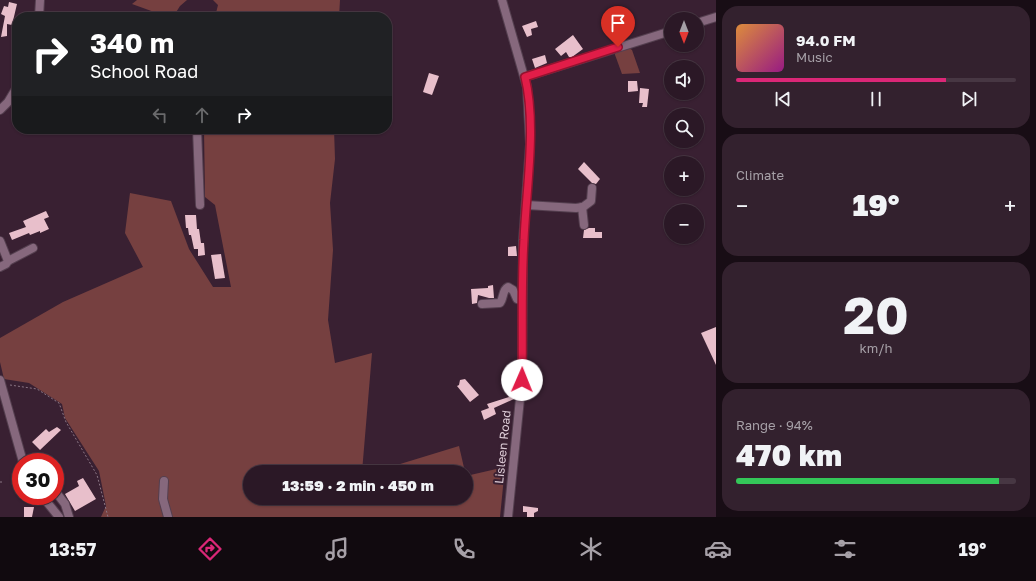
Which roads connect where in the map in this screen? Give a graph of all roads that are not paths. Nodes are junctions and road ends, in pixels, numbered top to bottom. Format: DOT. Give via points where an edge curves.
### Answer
graph roads {
  1 [pos="40,0"];
  2 [pos="502,0"];
  3 [pos="39,12"];
  4 [pos="716,17"];
  5 [pos="704,21"];
  6 [pos="664,33"];
  7 [pos="525,77"];
  8 [pos="12,95"];
  9 [pos="0,110"];
  10 [pos="197,134"];
  11 [pos="592,188"];
  12 [pos="200,205"];
  13 [pos="526,205"];
  14 [pos="582,207"];
  15 [pos="584,225"];
  16 [pos="0,241"];
  17 [pos="33,248"];
  18 [pos="8,261"];
  19 [pos="0,267"];
  20 [pos="522,300"];
  21 [pos="482,304"];
  22 [pos="1,382"];
  23 [pos="21,453"];
  24 [pos="164,481"];
  25 [pos="64,503"];
  26 [pos="49,505"];
  27 [pos="59,517"];
  28 [pos="69,517"];
  29 [pos="168,517"];
  30 [pos="508,517"];
  1 -- 3 [label="street"];
  2 -- 7 [label="street, Lisleen Road"];
  4 -- 5 [label="street"];
  6 -- 7 [label="street"];
  7 -- 13 [label="street, Lisleen Road" via="528,87 530,144"];
  8 -- 9 [label="street"];
  10 -- 12 [label="street"];
  11 -- 14 [label="street" via="591,201"];
  13 -- 14 [label="street"];
  13 -- 20 [label="street, Lisleen Road"];
  14 -- 15 [label="street"];
  16 -- 18 [label="street"];
  17 -- 18 [label="street"];
  18 -- 19 [label="street"];
  20 -- 21 [label="street" via="517,299 513,290 508,287 500,303"];
  20 -- 30 [label="street, Lisleen Road" via="522,379"];
  22 -- 23 [label="street"];
  24 -- 29 [label="street" via="163,499"];
  25 -- 28 [label="street"];
  26 -- 27 [label="street"];
}
